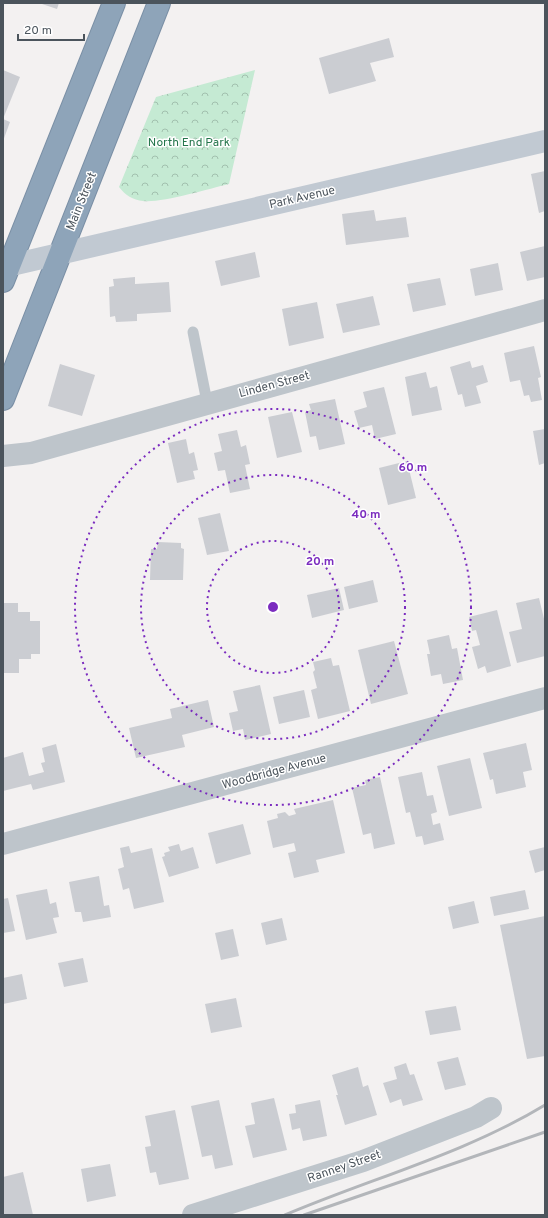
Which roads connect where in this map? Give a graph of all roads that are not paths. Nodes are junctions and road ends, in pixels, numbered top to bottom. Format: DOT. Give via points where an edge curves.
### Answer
graph roads {
  1 [pos="114,3"];
  2 [pos="159,3"];
  3 [pos="545,142"];
  4 [pos="60,254"];
  5 [pos="5,271"];
  6 [pos="545,310"];
  7 [pos="193,332"];
  8 [pos="3,399"];
  9 [pos="207,402"];
  10 [pos="3,456"];
  11 [pos="545,698"];
  12 [pos="3,844"];
  13 [pos="491,1108"];
  14 [pos="193,1215"];
  1 -- 5 [label="highway"];
  2 -- 4 [label="highway, Main Street"];
  3 -- 4 [label="street, Park Avenue"];
  4 -- 5 [label="street, Park Avenue"];
  4 -- 8 [label="highway, Main Street"];
  6 -- 9 [label="street, Linden Street"];
  7 -- 9 [label="lane"];
  9 -- 10 [label="street, Linden Street" via="31,453"];
  11 -- 12 [label="street, Woodbridge Avenue"];
  13 -- 14 [label="street, Ranney Street" via="476,1117 363,1161"];
}
